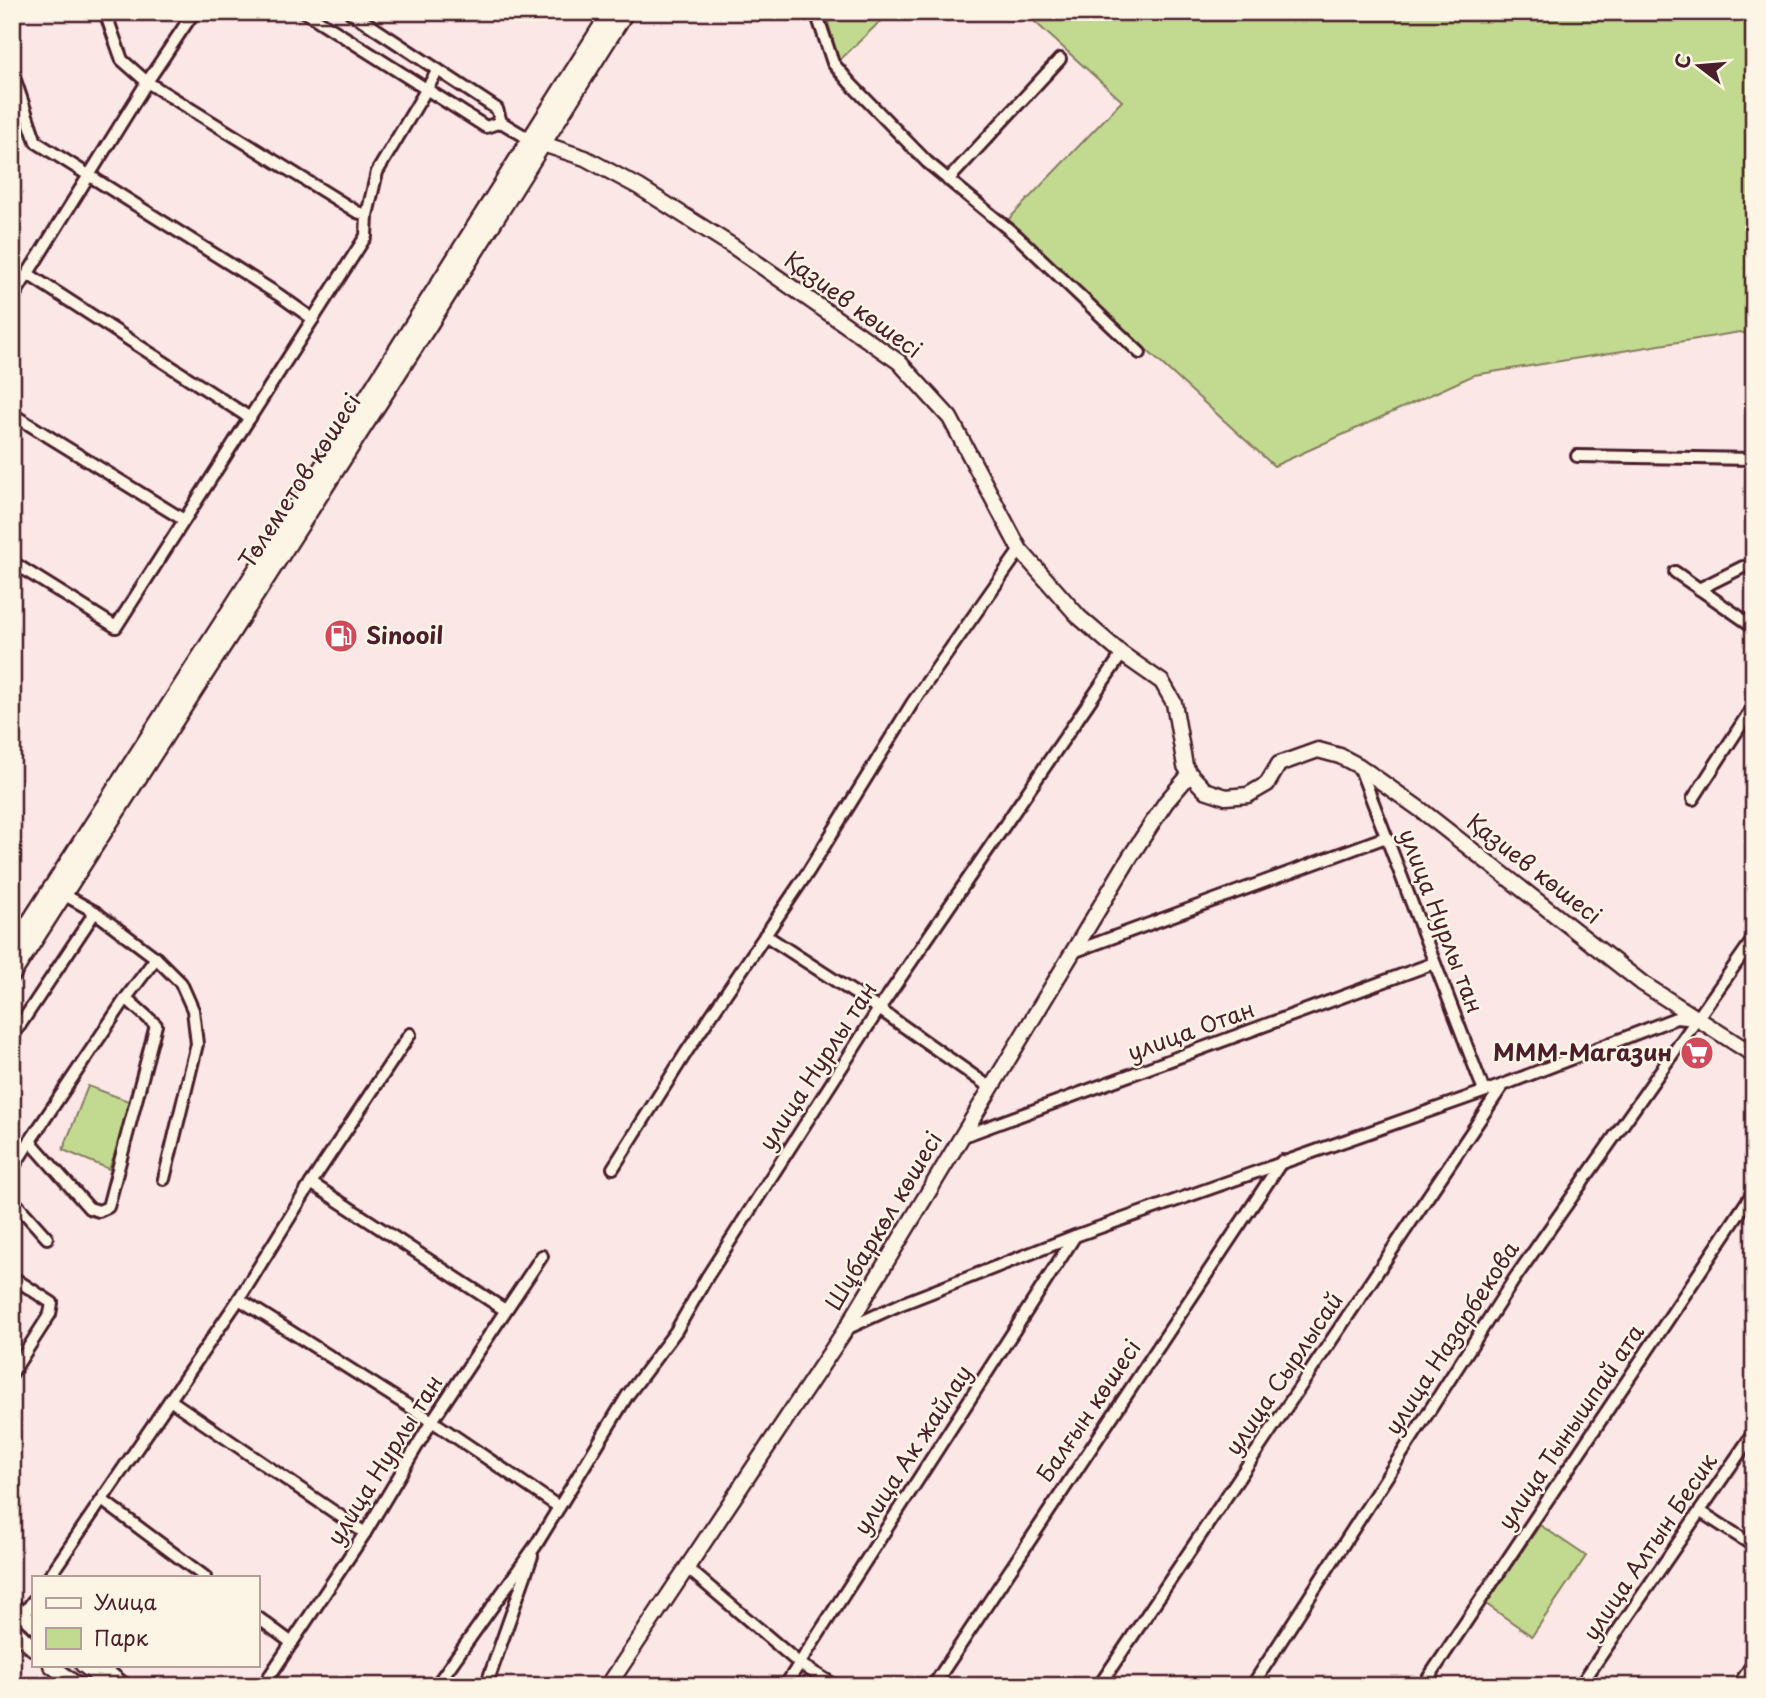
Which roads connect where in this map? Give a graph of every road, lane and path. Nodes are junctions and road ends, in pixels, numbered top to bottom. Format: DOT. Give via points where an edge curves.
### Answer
graph roads {
  1 [pos="105,12"];
  2 [pos="194,12"];
  3 [pos="305,12"];
  4 [pos="350,12"];
  5 [pos="611,12"];
  6 [pos="625,12"];
  7 [pos="816,12"];
  8 [pos="1060,59"];
  9 [pos="438,70"];
  10 [pos="12,71"];
  11 [pos="147,82"];
  12 [pos="425,90"];
  13 [pos="501,122"];
  14 [pos="535,142"];
  15 [pos="89,177"];
  16 [pos="948,180"];
  17 [pos="367,215"];
  18 [pos="28,274"];
  19 [pos="12,299"];
  20 [pos="313,319"];
  21 [pos="1140,353"];
  22 [pos="12,414"];
  23 [pos="250,418"];
  24 [pos="1577,456"];
  25 [pos="1754,459"];
  26 [pos="184,520"];
  27 [pos="1020,550"];
  28 [pos="12,562"];
  29 [pos="1743,567"];
  30 [pos="1675,572"];
  31 [pos="1699,589"];
  32 [pos="1754,627"];
  33 [pos="1122,654"];
  34 [pos="1754,705"];
  35 [pos="1359,766"];
  36 [pos="1190,774"];
  37 [pos="1693,799"];
  38 [pos="1386,837"];
  39 [pos="65,892"];
  40 [pos="95,912"];
  41 [pos="43,914"];
  42 [pos="765,935"];
  43 [pos="1754,938"];
  44 [pos="12,950"];
  45 [pos="1073,952"];
  46 [pos="156,958"];
  47 [pos="1434,963"];
  48 [pos="12,974"];
  49 [pos="126,998"];
  50 [pos="879,1009"];
  51 [pos="1697,1020"];
  52 [pos="410,1034"];
  53 [pos="12,1037"];
  54 [pos="1754,1055"];
  55 [pos="1503,1085"];
  56 [pos="991,1088"];
  57 [pos="1484,1091"];
  58 [pos="961,1137"];
  59 [pos="30,1141"];
  60 [pos="1282,1161"];
  61 [pos="613,1168"];
  62 [pos="12,1169"];
  63 [pos="164,1179"];
  64 [pos="311,1183"];
  65 [pos="1754,1191"];
  66 [pos="12,1199"];
  67 [pos="1075,1236"];
  68 [pos="47,1238"];
  69 [pos="542,1256"];
  70 [pos="12,1278"];
  71 [pos="239,1299"];
  72 [pos="505,1310"];
  73 [pos="846,1329"];
  74 [pos="12,1373"];
  75 [pos="170,1400"];
  76 [pos="432,1421"];
  77 [pos="1754,1432"];
  78 [pos="102,1500"];
  79 [pos="559,1507"];
  80 [pos="1701,1511"];
  81 [pos="365,1533"];
  82 [pos="536,1545"];
  83 [pos="1754,1546"];
  84 [pos="686,1567"];
  85 [pos="50,1576"];
  86 [pos="204,1576"];
  87 [pos="259,1618"];
  88 [pos="12,1628"];
  89 [pos="292,1643"];
  90 [pos="32,1647"];
  91 [pos="1754,1662"];
  92 [pos="800,1664"];
  93 [pos="52,1666"];
  94 [pos="84,1666"];
  95 [pos="102,1666"];
  96 [pos="442,1684"];
  97 [pos="78,1686"];
  98 [pos="111,1686"];
  99 [pos="127,1686"];
  100 [pos="262,1686"];
  101 [pos="486,1686"];
  102 [pos="608,1686"];
  103 [pos="785,1686"];
  104 [pos="836,1686"];
  105 [pos="933,1686"];
  106 [pos="1100,1686"];
  107 [pos="1252,1686"];
  108 [pos="1423,1686"];
  109 [pos="1580,1686"];
  110 [pos="1738,1686"];
  1 -- 11 [label="street" via="122,60"];
  2 -- 11 [label="street"];
  3 -- 12 [label="street"];
  4 -- 9 [label="street"];
  5 -- 14 [label="main road, Төлеметов көшесі"];
  6 -- 14 [label="main road, Төлеметов көшесі"];
  7 -- 16 [label="street" via="833,63"];
  8 -- 16 [label="street"];
  9 -- 12 [label="street"];
  9 -- 13 [label="street" via="497,109"];
  10 -- 15 [label="street" via="33,138"];
  11 -- 15 [label="street"];
  11 -- 17 [label="street"];
  12 -- 13 [label="street" via="486,127"];
  12 -- 17 [label="street" via="377,172"];
  13 -- 14 [label="street"];
  14 -- 27 [label="street, Қазиев көшесі" via="584,158 639,187 899,362 950,418"];
  14 -- 39 [label="main road, Төлеметов көшесі" via="431,321"];
  14 -- 41 [label="main road, Төлеметов көшесі"];
  15 -- 18 [label="street"];
  15 -- 20 [label="street"];
  16 -- 21 [label="street" via="1018,237"];
  17 -- 20 [label="street" via="366,236"];
  18 -- 19 [label="street"];
  18 -- 23 [label="street"];
  20 -- 23 [label="street"];
  22 -- 26 [label="street"];
  23 -- 26 [label="street"];
  24 -- 25 [label="street"];
  26 -- 28 [label="street" via="117,627"];
  27 -- 33 [label="street, Қазиев көшесі" via="1079,617"];
  27 -- 42 [label="street" via="913,702"];
  29 -- 31 [label="street"];
  30 -- 31 [label="street"];
  31 -- 32 [label="street"];
  33 -- 36 [label="street, Қазиев көшесі" via="1162,682 1174,702"];
  33 -- 50 [label="street, улица Нурлы тан"];
  34 -- 37 [label="street"];
  35 -- 36 [label="street, Қазиев көшесі" via="1318,750 1279,764 1267,784 1248,795 1226,797 1205,790"];
  35 -- 38 [label="street, улица Нурлы тан"];
  35 -- 51 [label="street, Қазиев көшесі"];
  36 -- 45 [label="street, Шұбаркөл көшесі" via="1152,822"];
  38 -- 45 [label="street"];
  38 -- 47 [label="street, улица Нурлы тан"];
  39 -- 40 [label="street"];
  39 -- 41 [label="main road, Төлеметов көшесі"];
  40 -- 46 [label="street"];
  40 -- 53 [label="street"];
  41 -- 44 [label="main road, Төлеметов көшесі"];
  41 -- 48 [label="main road, Төлеметов көшесі"];
  42 -- 50 [label="street"];
  42 -- 61 [label="street"];
  43 -- 51 [label="street, улица Назарбекова"];
  45 -- 56 [label="street, Шұбаркөл көшесі"];
  46 -- 49 [label="street"];
  46 -- 63 [label="street" via="181,983 193,1010 197,1044"];
  47 -- 57 [label="street, улица Нурлы тан"];
  47 -- 58 [label="street, улица Отан"];
  49 -- 59 [label="street"];
  49 -- 59 [label="street" via="156,1025 108,1207 99,1211 89,1208"];
  50 -- 56 [label="street"];
  50 -- 79 [label="street, улица Нурлы тан"];
  51 -- 54 [label="street, Қазиев көшесі"];
  51 -- 55 [label="street" via="1676,1018"];
  51 -- 107 [label="street, улица Назарбекова" via="1515,1278"];
  52 -- 64 [label="street"];
  55 -- 57 [label="street"];
  55 -- 106 [label="street, улица Сырлысай"];
  56 -- 58 [label="street, Шұбаркөл көшесі"];
  57 -- 60 [label="street"];
  58 -- 73 [label="street, Шұбаркөл көшесі"];
  59 -- 62 [label="street"];
  60 -- 67 [label="street"];
  60 -- 105 [label="street, Балғын көшесі"];
  64 -- 71 [label="street"];
  64 -- 72 [label="street"];
  65 -- 108 [label="street, улица Тынышпай ата"];
  66 -- 68 [label="street"];
  67 -- 73 [label="street"];
  67 -- 92 [label="street, улица Ак жайлау"];
  69 -- 72 [label="street, улица Нурлы тан"];
  70 -- 74 [label="street" via="52,1303 50,1314"];
  71 -- 75 [label="street"];
  71 -- 76 [label="street"];
  72 -- 76 [label="street, улица Нурлы тан"];
  73 -- 84 [label="street, Шұбаркөл көшесі"];
  75 -- 78 [label="street"];
  75 -- 81 [label="street"];
  76 -- 79 [label="street"];
  76 -- 81 [label="street, улица Нурлы тан"];
  77 -- 80 [label="street, улица Алтын Бесик"];
  78 -- 85 [label="street"];
  78 -- 86 [label="street"];
  79 -- 82 [label="street, улица Нурлы тан"];
  80 -- 83 [label="street"];
  80 -- 109 [label="street, улица Алтын Бесик"];
  81 -- 89 [label="street, улица Нурлы тан"];
  82 -- 96 [label="street"];
  82 -- 101 [label="street"];
  84 -- 92 [label="street"];
  84 -- 102 [label="street, Шұбаркөл көшесі"];
  87 -- 89 [label="street"];
  88 -- 90 [label="street"];
  89 -- 100 [label="street, улица Нурлы тан"];
  91 -- 110 [label="street"];
  92 -- 103 [label="street, улица Ак жайлау"];
  92 -- 104 [label="street"];
  93 -- 97 [label="street"];
  94 -- 98 [label="street"];
  95 -- 99 [label="street"];
}
